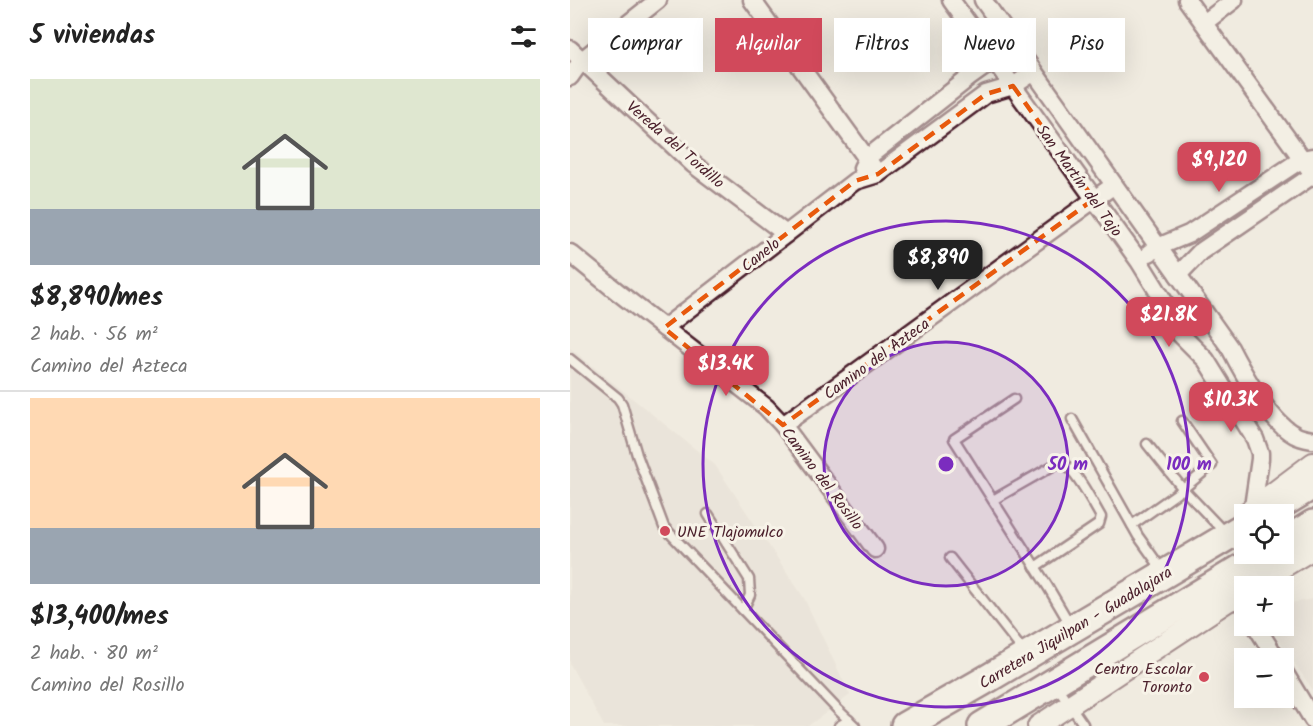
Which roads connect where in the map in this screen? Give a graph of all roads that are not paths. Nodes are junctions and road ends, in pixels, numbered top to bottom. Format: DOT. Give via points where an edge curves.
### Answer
graph roads {
  1 [pos="658,0"];
  2 [pos="752,0"];
  3 [pos="951,0"];
  4 [pos="983,0"];
  5 [pos="1187,0"];
  6 [pos="1234,0"];
  7 [pos="964,18"];
  8 [pos="996,18"];
  9 [pos="1204,23"];
  10 [pos="576,55"];
  11 [pos="977,72"];
  12 [pos="1003,72"];
  13 [pos="1034,72"];
  14 [pos="570,77"];
  15 [pos="1013,86"];
  16 [pos="867,158"];
  17 [pos="1308,158"];
  18 [pos="878,174"];
  19 [pos="1313,174"];
  20 [pos="855,181"];
  21 [pos="1114,185"];
  22 [pos="1095,200"];
  23 [pos="786,234"];
  24 [pos="1158,247"];
  25 [pos="570,253"];
  26 [pos="1138,261"];
  27 [pos="1178,275"];
  28 [pos="664,328"];
  29 [pos="1230,348"];
  30 [pos="570,359"];
  31 [pos="1206,360"];
  32 [pos="1014,399"];
  33 [pos="1072,419"];
  34 [pos="1182,422"];
  35 [pos="783,425"];
  36 [pos="1313,440"];
  37 [pos="1147,444"];
  38 [pos="1313,463"];
  39 [pos="1313,485"];
  40 [pos="1183,489"];
  41 [pos="993,500"];
  42 [pos="1246,504"];
  43 [pos="1264,504"];
  44 [pos="1277,504"];
  45 [pos="708,514"];
  46 [pos="1234,519"];
  47 [pos="1313,524"];
  48 [pos="1132,525"];
  49 [pos="1234,528"];
  50 [pos="1294,536"];
  51 [pos="875,549"];
  52 [pos="1313,549"];
  53 [pos="950,558"];
  54 [pos="1248,564"];
  55 [pos="1035,567"];
  56 [pos="1165,574"];
  57 [pos="1273,576"];
  58 [pos="1234,596"];
  59 [pos="1234,602"];
  60 [pos="1184,603"];
  61 [pos="743,610"];
  62 [pos="1073,629"];
  63 [pos="1027,656"];
  64 [pos="1054,682"];
  65 [pos="1294,689"];
  66 [pos="1069,705"];
  67 [pos="1313,720"];
  68 [pos="852,723"];
  69 [pos="994,723"];
  70 [pos="839,726"];
  71 [pos="905,726"];
  72 [pos="1038,726"];
  73 [pos="1081,726"];
  1 -- 10 [label="street"];
  2 -- 16 [label="street"];
  3 -- 7 [label="street, San Martín del Tajo"];
  4 -- 8 [label="street, San Martín del Tajo"];
  5 -- 9 [label="street"];
  6 -- 9 [label="street"];
  9 -- 17 [label="street"];
  10 -- 14 [label="street"];
  10 -- 23 [label="street, Vereda del Tordillo" via="693,164"];
  11 -- 16 [label="street, Canelo"];
  12 -- 15 [label="street, San Martín del Tajo"];
  13 -- 15 [label="street, Canelo"];
  13 -- 21 [label="street, San Martín del Tajo"];
  15 -- 18 [label="street, Canelo" via="986,94"];
  15 -- 22 [label="street, San Martín del Tajo"];
  16 -- 18 [label="street"];
  16 -- 20 [label="street, Canelo"];
  17 -- 19 [label="street"];
  17 -- 24 [label="street" via="1189,234"];
  18 -- 20 [label="street, Canelo"];
  19 -- 27 [label="street" via="1200,252"];
  20 -- 23 [label="street, Canelo"];
  21 -- 22 [label="street, Camino del Azteca"];
  21 -- 24 [label="street, San Martín del Tajo"];
  22 -- 26 [label="street, San Martín del Tajo"];
  22 -- 35 [label="street, Camino del Azteca"];
  23 -- 28 [label="street, Canelo"];
  24 -- 26 [label="street"];
  24 -- 27 [label="street, San Martín del Tajo"];
  25 -- 28 [label="street, Camino del Rosillo"];
  26 -- 31 [label="street, San Martín del Tajo" via="1173,316 1175,329"];
  27 -- 29 [label="street, San Martín del Tajo"];
  28 -- 35 [label="street, Camino del Rosillo" via="766,407"];
  29 -- 31 [label="street" via="1220,349"];
  29 -- 36 [label="street, San Martín del Tajo" via="1250,385 1279,424 1293,435"];
  30 -- 61 [label="lane" via="622,404 664,527"];
  31 -- 42 [label="street, San Martín del Tajo" via="1260,453"];
  32 -- 41 [label="lane" via="954,439"];
  33 -- 48 [label="lane"];
  34 -- 40 [label="lane" via="1212,465"];
  35 -- 51 [label="street, Camino del Rosillo"];
  37 -- 40 [label="lane"];
  38 -- 43 [label="street"];
  39 -- 44 [label="highway, Carretera Jiquilpan - Guadalajara"];
  40 -- 46 [label="lane"];
  40 -- 48 [label="lane"];
  41 -- 55 [label="lane"];
  41 -- 55 [label="lane" via="1062,463 1087,493 1101,517 1099,524"];
  45 -- 61 [label="lane" via="749,579 750,595"];
  47 -- 50 [label="highway"];
  48 -- 56 [label="lane"];
  49 -- 56 [label="highway, Carretera Jiquilpan - Guadalajara"];
  52 -- 57 [label="street"];
  53 -- 63 [label="lane"];
  54 -- 60 [label="highway"];
  55 -- 62 [label="lane"];
  56 -- 62 [label="highway, Carretera Jiquilpan - Guadalajara"];
  58 -- 60 [label="highway"];
  59 -- 66 [label="street"];
  60 -- 64 [label="highway"];
  61 -- 68 [label="lane"];
  62 -- 63 [label="highway, Carretera Jiquilpan - Guadalajara"];
  63 -- 71 [label="highway, Carretera Jiquilpan - Guadalajara"];
  64 -- 66 [label="lane"];
  64 -- 69 [label="highway"];
  65 -- 67 [label="street"];
  66 -- 72 [label="street"];
  66 -- 73 [label="lane"];
  68 -- 70 [label="lane"];
}
